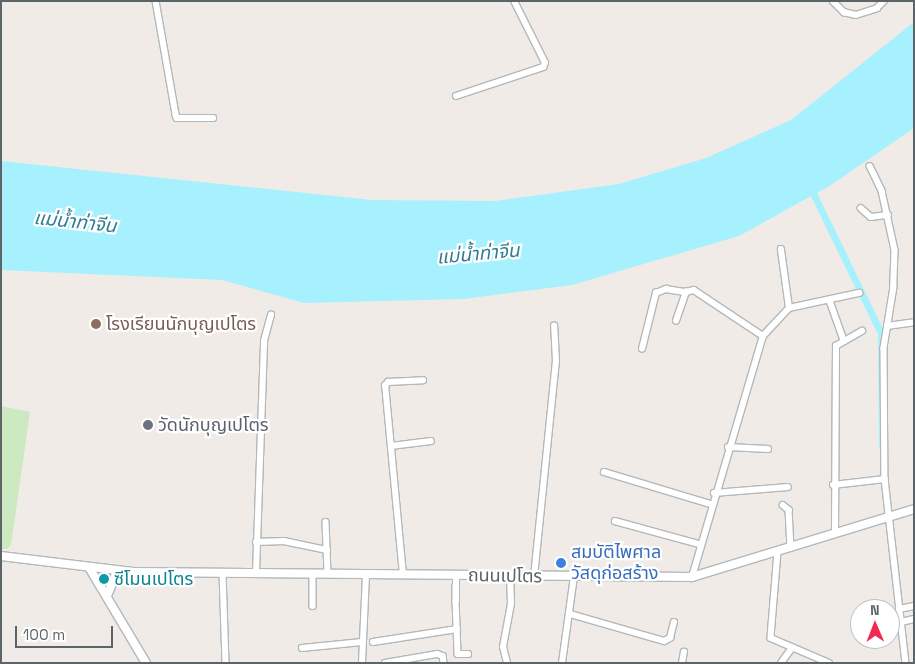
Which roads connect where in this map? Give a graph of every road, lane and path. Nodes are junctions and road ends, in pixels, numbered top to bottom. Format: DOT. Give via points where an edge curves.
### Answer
graph roads {
  1 [pos="156,1"];
  2 [pos="514,1"];
  3 [pos="833,1"];
  4 [pos="884,1"];
  5 [pos="456,96"];
  6 [pos="213,118"];
  7 [pos="870,166"];
  8 [pos="861,208"];
  9 [pos="888,215"];
  10 [pos="781,250"];
  11 [pos="686,292"];
  12 [pos="859,293"];
  13 [pos="830,300"];
  14 [pos="789,308"];
  15 [pos="271,315"];
  16 [pos="676,321"];
  17 [pos="914,322"];
  18 [pos="554,326"];
  19 [pos="887,326"];
  20 [pos="862,332"];
  21 [pos="763,336"];
  22 [pos="844,340"];
  23 [pos="642,349"];
  24 [pos="423,380"];
  25 [pos="431,441"];
  26 [pos="391,446"];
  27 [pos="728,447"];
  28 [pos="768,449"];
  29 [pos="604,472"];
  30 [pos="885,479"];
  31 [pos="833,485"];
  32 [pos="788,487"];
  33 [pos="714,493"];
  34 [pos="711,504"];
  35 [pos="784,505"];
  36 [pos="914,509"];
  37 [pos="887,518"];
  38 [pos="615,521"];
  39 [pos="326,522"];
  40 [pos="835,534"];
  41 [pos="256,542"];
  42 [pos="699,544"];
  43 [pos="792,548"];
  44 [pos="327,550"];
  45 [pos="778,552"];
  46 [pos="1,556"];
  47 [pos="90,569"];
  48 [pos="117,571"];
  49 [pos="223,573"];
  50 [pos="256,573"];
  51 [pos="313,574"];
  52 [pos="328,574"];
  53 [pos="366,574"];
  54 [pos="403,575"];
  55 [pos="456,575"];
  56 [pos="510,576"];
  57 [pos="692,576"];
  58 [pos="534,577"];
  59 [pos="574,577"];
  60 [pos="107,596"];
  61 [pos="898,599"];
  62 [pos="313,606"];
  63 [pos="914,606"];
  64 [pos="900,609"];
  65 [pos="570,614"];
  66 [pos="900,616"];
  67 [pos="914,619"];
  68 [pos="674,622"];
  69 [pos="901,622"];
  70 [pos="457,629"];
  71 [pos="362,642"];
  72 [pos="372,642"];
  73 [pos="302,648"];
  74 [pos="792,648"];
  75 [pos="684,652"];
  76 [pos="468,654"];
  77 [pos="146,663"];
  78 [pos="226,663"];
  79 [pos="362,663"];
  80 [pos="386,663"];
  81 [pos="444,663"];
  82 [pos="507,663"];
  83 [pos="562,663"];
  84 [pos="682,663"];
  85 [pos="781,663"];
  86 [pos="829,663"];
  87 [pos="906,663"];
  1 -- 6 [label="street" via="177,118"];
  2 -- 5 [label="street" via="545,63 543,68"];
  3 -- 4 [label="street" via="844,12 856,15 876,8"];
  7 -- 9 [label="street" via="879,180"];
  8 -- 9 [label="street" via="871,217"];
  9 -- 19 [label="street" via="895,272"];
  10 -- 14 [label="street"];
  11 -- 16 [label="street"];
  11 -- 21 [label="street" via="698,291"];
  11 -- 23 [label="street" via="666,289 656,293"];
  12 -- 13 [label="street"];
  13 -- 14 [label="street"];
  13 -- 22 [label="street"];
  14 -- 21 [label="street"];
  15 -- 41 [label="street" via="264,341"];
  17 -- 19 [label="street"];
  18 -- 58 [label="street" via="556,361"];
  19 -- 30 [label="street" via="884,348"];
  20 -- 22 [label="street"];
  21 -- 27 [label="street"];
  22 -- 31 [label="street" via="835,350"];
  24 -- 26 [label="street" via="388,382 385,386"];
  25 -- 26 [label="street"];
  26 -- 54 [label="street"];
  27 -- 28 [label="street"];
  27 -- 33 [label="street"];
  29 -- 34 [label="street"];
  30 -- 31 [label="street"];
  30 -- 37 [label="street"];
  31 -- 40 [label="street"];
  32 -- 33 [label="street"];
  33 -- 34 [label="street"];
  34 -- 42 [label="street"];
  35 -- 43 [label="street" via="790,510"];
  36 -- 37 [label="street, ถนนเปโตร"];
  37 -- 40 [label="street, ถนนเปโตร"];
  37 -- 61 [label="street"];
  38 -- 42 [label="street"];
  39 -- 44 [label="street"];
  40 -- 43 [label="street, ถนนเปโตร"];
  41 -- 44 [label="street" via="284,541"];
  41 -- 50 [label="street"];
  42 -- 57 [label="street"];
  43 -- 45 [label="street, ถนนเปโตร"];
  44 -- 52 [label="street"];
  45 -- 57 [label="street, ถนนเปโตร"];
  45 -- 74 [label="street" via="770,633 774,641"];
  46 -- 47 [label="street, ถนนเปโตร"];
  47 -- 48 [label="street, ถนนเปโตร"];
  47 -- 60 [label="street"];
  48 -- 49 [label="street, ถนนเปโตร"];
  48 -- 60 [label="street"];
  49 -- 50 [label="street, ถนนเปโตร"];
  49 -- 78 [label="street"];
  50 -- 51 [label="street, ถนนเปโตร"];
  51 -- 52 [label="street, ถนนเปโตร"];
  51 -- 62 [label="street"];
  52 -- 53 [label="street, ถนนเปโตร"];
  53 -- 54 [label="street, ถนนเปโตร"];
  53 -- 71 [label="street"];
  54 -- 55 [label="street, ถนนเปโตร"];
  55 -- 56 [label="street, ถนนเปโตร"];
  55 -- 70 [label="street"];
  56 -- 58 [label="street, ถนนเปโตร"];
  56 -- 82 [label="street" via="511,604 503,647"];
  57 -- 59 [label="street, ถนนเปโตร"];
  58 -- 59 [label="street, ถนนเปโตร"];
  59 -- 65 [label="street"];
  60 -- 77 [label="street"];
  63 -- 64 [label="street"];
  65 -- 68 [label="street" via="664,641 670,638"];
  65 -- 83 [label="street"];
  66 -- 69 [label="street"];
  67 -- 69 [label="street"];
  69 -- 87 [label="street"];
  70 -- 72 [label="street"];
  70 -- 76 [label="street" via="458,654"];
  71 -- 73 [label="street"];
  71 -- 79 [label="street"];
  74 -- 85 [label="street"];
  74 -- 86 [label="street"];
  75 -- 84 [label="street"];
  80 -- 81 [label="street" via="437,654 442,656"];
}
